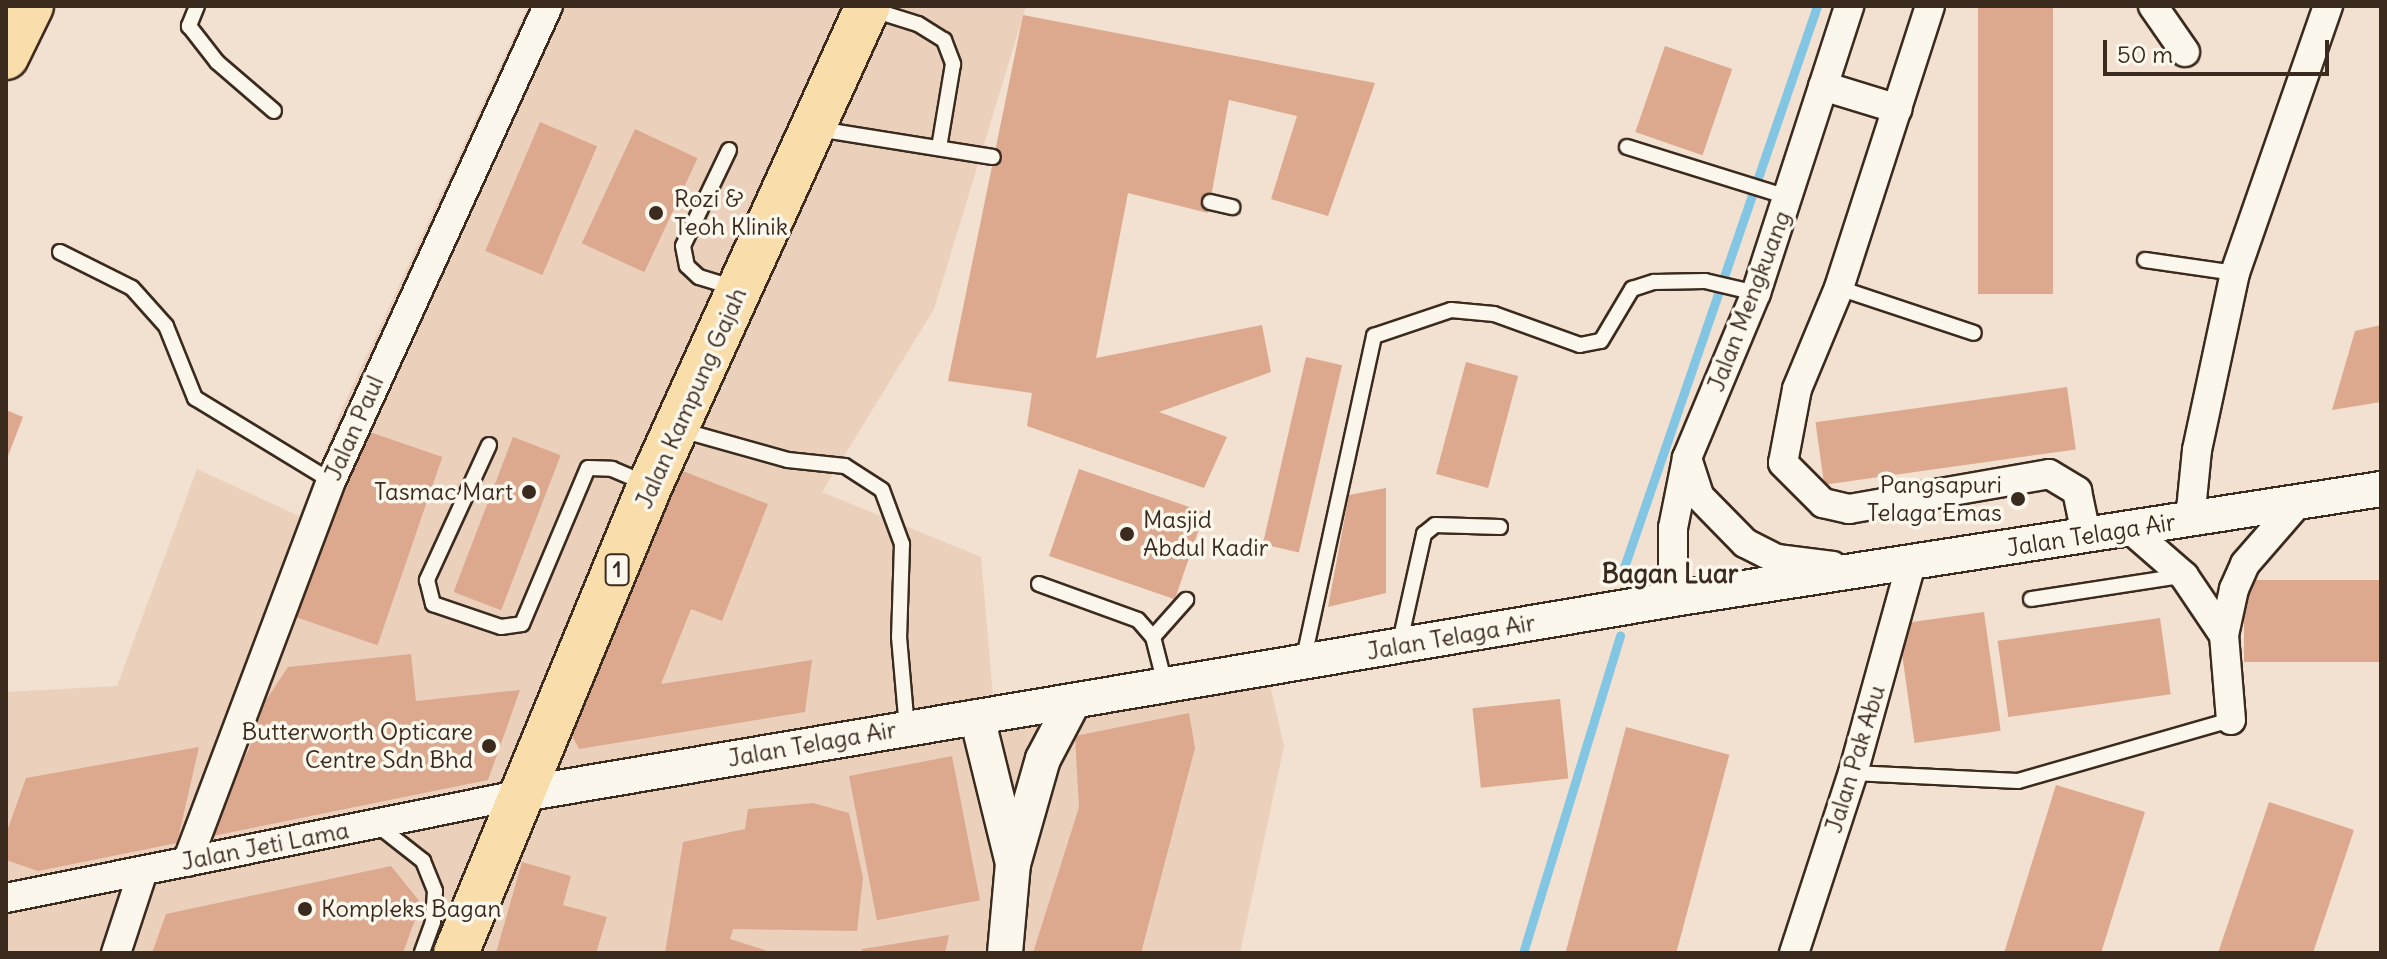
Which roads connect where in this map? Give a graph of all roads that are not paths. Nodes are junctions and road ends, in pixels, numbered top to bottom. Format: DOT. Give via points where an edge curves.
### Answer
graph roads {
  1 [pos="31,6"];
  2 [pos="197,6"];
  3 [pos="548,6"];
  4 [pos="1849,6"];
  5 [pos="1930,6"];
  6 [pos="2153,6"];
  7 [pos="2328,6"];
  8 [pos="865,7"];
  9 [pos="2185,52"];
  10 [pos="6,57"];
  11 [pos="1823,86"];
  12 [pos="1898,109"];
  13 [pos="274,111"];
  14 [pos="814,128"];
  15 [pos="1627,147"];
  16 [pos="939,148"];
  17 [pos="729,150"];
  18 [pos="993,157"];
  19 [pos="1779,194"];
  20 [pos="1210,202"];
  21 [pos="1232,207"];
  22 [pos="60,252"];
  23 [pos="2145,260"];
  24 [pos="2235,273"];
  25 [pos="1839,288"];
  26 [pos="740,289"];
  27 [pos="1746,291"];
  28 [pos="1974,333"];
  29 [pos="677,429"];
  30 [pos="489,445"];
  31 [pos="1687,458"];
  32 [pos="331,481"];
  33 [pos="650,485"];
  34 [pos="2381,489"];
  35 [pos="2298,503"];
  36 [pos="2190,520"];
  37 [pos="1500,527"];
  38 [pos="2130,529"];
  39 [pos="2086,534"];
  40 [pos="1911,564"];
  41 [pos="2184,576"];
  42 [pos="1039,584"];
  43 [pos="1673,599"];
  44 [pos="2031,599"];
  45 [pos="1186,600"];
  46 [pos="2224,635"];
  47 [pos="1153,637"];
  48 [pos="1399,646"];
  49 [pos="1303,662"];
  50 [pos="1165,684"];
  51 [pos="1073,702"];
  52 [pos="977,717"];
  53 [pos="2231,720"];
  54 [pos="907,728"];
  55 [pos="1853,773"];
  56 [pos="523,794"];
  57 [pos="375,824"];
  58 [pos="187,862"];
  59 [pos="1013,864"];
  60 [pos="143,871"];
  61 [pos="6,898"];
  62 [pos="116,953"];
  63 [pos="422,953"];
  64 [pos="456,953"];
  65 [pos="1005,953"];
  66 [pos="1794,953"];
  1 -- 10 [label="main road"];
  2 -- 13 [label="lane" via="189,26 217,62"];
  3 -- 32 [label="street, Jalan Paul"];
  4 -- 11 [label="street, Jalan Mengkuang"];
  5 -- 12 [label="street"];
  6 -- 9 [label="street"];
  7 -- 24 [label="street"];
  8 -- 14 [label="main road, Jalan Kampung Gajah / 1"];
  8 -- 16 [label="lane" via="918,24 944,40 953,64"];
  11 -- 12 [label="street"];
  11 -- 19 [label="street, Jalan Mengkuang"];
  12 -- 25 [label="street"];
  14 -- 16 [label="lane"];
  14 -- 26 [label="main road, Jalan Kampung Gajah / 1"];
  15 -- 19 [label="lane"];
  16 -- 18 [label="lane"];
  17 -- 26 [label="lane" via="683,246 687,266 699,277"];
  19 -- 27 [label="street, Jalan Mengkuang"];
  20 -- 21 [label="lane"];
  22 -- 32 [label="lane" via="132,288 166,326 195,398"];
  23 -- 24 [label="lane"];
  24 -- 36 [label="street" via="2197,450"];
  25 -- 28 [label="lane"];
  25 -- 39 [label="street" via="1797,389 1783,463 1798,479 1823,503 1849,509 2049,474 2077,491"];
  26 -- 29 [label="main road, Jalan Kampung Gajah / 1"];
  27 -- 31 [label="street, Jalan Mengkuang"];
  27 -- 49 [label="lane" via="1708,282 1654,282 1632,289 1601,341 1580,345 1494,314 1451,310 1374,336"];
  29 -- 33 [label="main road, Jalan Kampung Gajah / 1"];
  29 -- 54 [label="lane" via="788,460 845,466 882,490 902,544 899,637"];
  30 -- 33 [label="lane" via="427,580 433,604 501,627 522,624 588,468 612,469"];
  31 -- 40 [label="street" via="1699,496 1720,522 1745,543 1777,559 1816,567"];
  31 -- 43 [label="street, Jalan Mengkuang" via="1673,528"];
  32 -- 58 [label="street, Jalan Paul"];
  33 -- 56 [label="main road, Jalan Kampung Gajah / 1"];
  34 -- 35 [label="street, Jalan Telaga Air"];
  35 -- 36 [label="street, Jalan Telaga Air"];
  35 -- 46 [label="street" via="2245,564"];
  36 -- 38 [label="street, Jalan Telaga Air"];
  37 -- 48 [label="lane" via="1435,525 1424,534"];
  38 -- 39 [label="street, Jalan Telaga Air"];
  38 -- 41 [label="street"];
  39 -- 40 [label="street, Jalan Telaga Air"];
  40 -- 43 [label="street, Jalan Telaga Air"];
  40 -- 55 [label="street, Jalan Pak Abu"];
  41 -- 44 [label="lane"];
  41 -- 46 [label="street"];
  42 -- 47 [label="lane" via="1138,620"];
  43 -- 48 [label="street, Jalan Telaga Air"];
  45 -- 47 [label="lane"];
  46 -- 53 [label="street"];
  47 -- 50 [label="lane"];
  48 -- 49 [label="street, Jalan Telaga Air"];
  49 -- 50 [label="street, Jalan Telaga Air"];
  50 -- 51 [label="street, Jalan Telaga Air"];
  51 -- 52 [label="street, Jalan Telaga Air"];
  51 -- 59 [label="street" via="1043,759"];
  52 -- 54 [label="street, Jalan Telaga Air"];
  52 -- 59 [label="street"];
  53 -- 55 [label="lane" via="2018,781"];
  54 -- 56 [label="street, Jalan Telaga Air"];
  55 -- 66 [label="street, Jalan Pak Abu"];
  56 -- 57 [label="street, Jalan Jeti Lama"];
  56 -- 64 [label="main road, 1"];
  57 -- 58 [label="street, Jalan Jeti Lama"];
  57 -- 63 [label="lane" via="423,861 435,891 433,922"];
  58 -- 60 [label="street, Jalan Jeti Lama"];
  59 -- 65 [label="street"];
  60 -- 61 [label="street, Jalan Jeti Lama"];
  60 -- 62 [label="street"];
}
